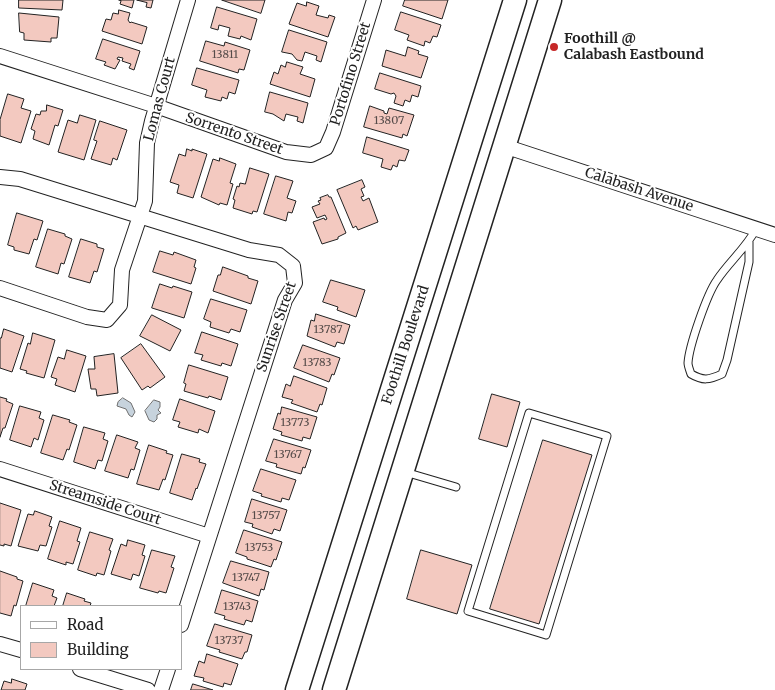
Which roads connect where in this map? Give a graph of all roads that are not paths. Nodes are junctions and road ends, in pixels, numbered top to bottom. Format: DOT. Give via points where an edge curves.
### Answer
graph roads {
  1 [pos="188,0"];
  2 [pos="374,0"];
  3 [pos="514,0"];
  4 [pos="550,0"];
  5 [pos="0,56"];
  6 [pos="156,106"];
  7 [pos="504,146"];
  8 [pos="326,148"];
  9 [pos="0,177"];
  10 [pos="140,217"];
  11 [pos="756,228"];
  12 [pos="775,235"];
  13 [pos="749,242"];
  14 [pos="0,288"];
  15 [pos="0,469"];
  16 [pos="402,472"];
  17 [pos="456,487"];
  18 [pos="209,536"];
  19 [pos="488,546"];
  20 [pos="182,622"];
  21 [pos="0,644"];
  22 [pos="20,650"];
  23 [pos="83,670"];
  24 [pos="168,670"];
  25 [pos="148,690"];
  26 [pos="161,690"];
  27 [pos="297,690"];
  28 [pos="334,690"];
  1 -- 6 [label="street, Lomas Court"];
  2 -- 8 [label="street, Portofino Street"];
  3 -- 27 [label="main road, Foothill Boulevard"];
  4 -- 7 [label="main road"];
  5 -- 6 [label="street, Sorrento Street"];
  6 -- 8 [label="street, Sorrento Street" via="286,152 311,155"];
  6 -- 10 [label="street, Lomas Court" via="148,143 145,201"];
  7 -- 11 [label="street, Calabash Avenue"];
  7 -- 16 [label="main road"];
  9 -- 10 [label="street, Sunrise Street" via="20,179"];
  10 -- 14 [label="street, Lomas Court" via="122,270 120,305 107,320 87,317"];
  10 -- 18 [label="street, Sunrise Street" via="249,250 279,255 293,266 295,283 284,300"];
  11 -- 12 [label="street, Calabash Avenue"];
  11 -- 13 [label="lane"];
  13 -- 13 [label="lane" via="715,282 694,332 688,364 691,374 700,380 710,380 722,374 727,360 749,262"];
  15 -- 18 [label="street, Streamside Court"];
  16 -- 17 [label="lane"];
  16 -- 28 [label="main road"];
  18 -- 20 [label="street, Sunrise Street"];
  19 -- 19 [label="lane" via="468,611 546,635 607,436 530,413"];
  21 -- 22 [label="street"];
  23 -- 25 [label="street"];
  24 -- 26 [label="street"];
}
